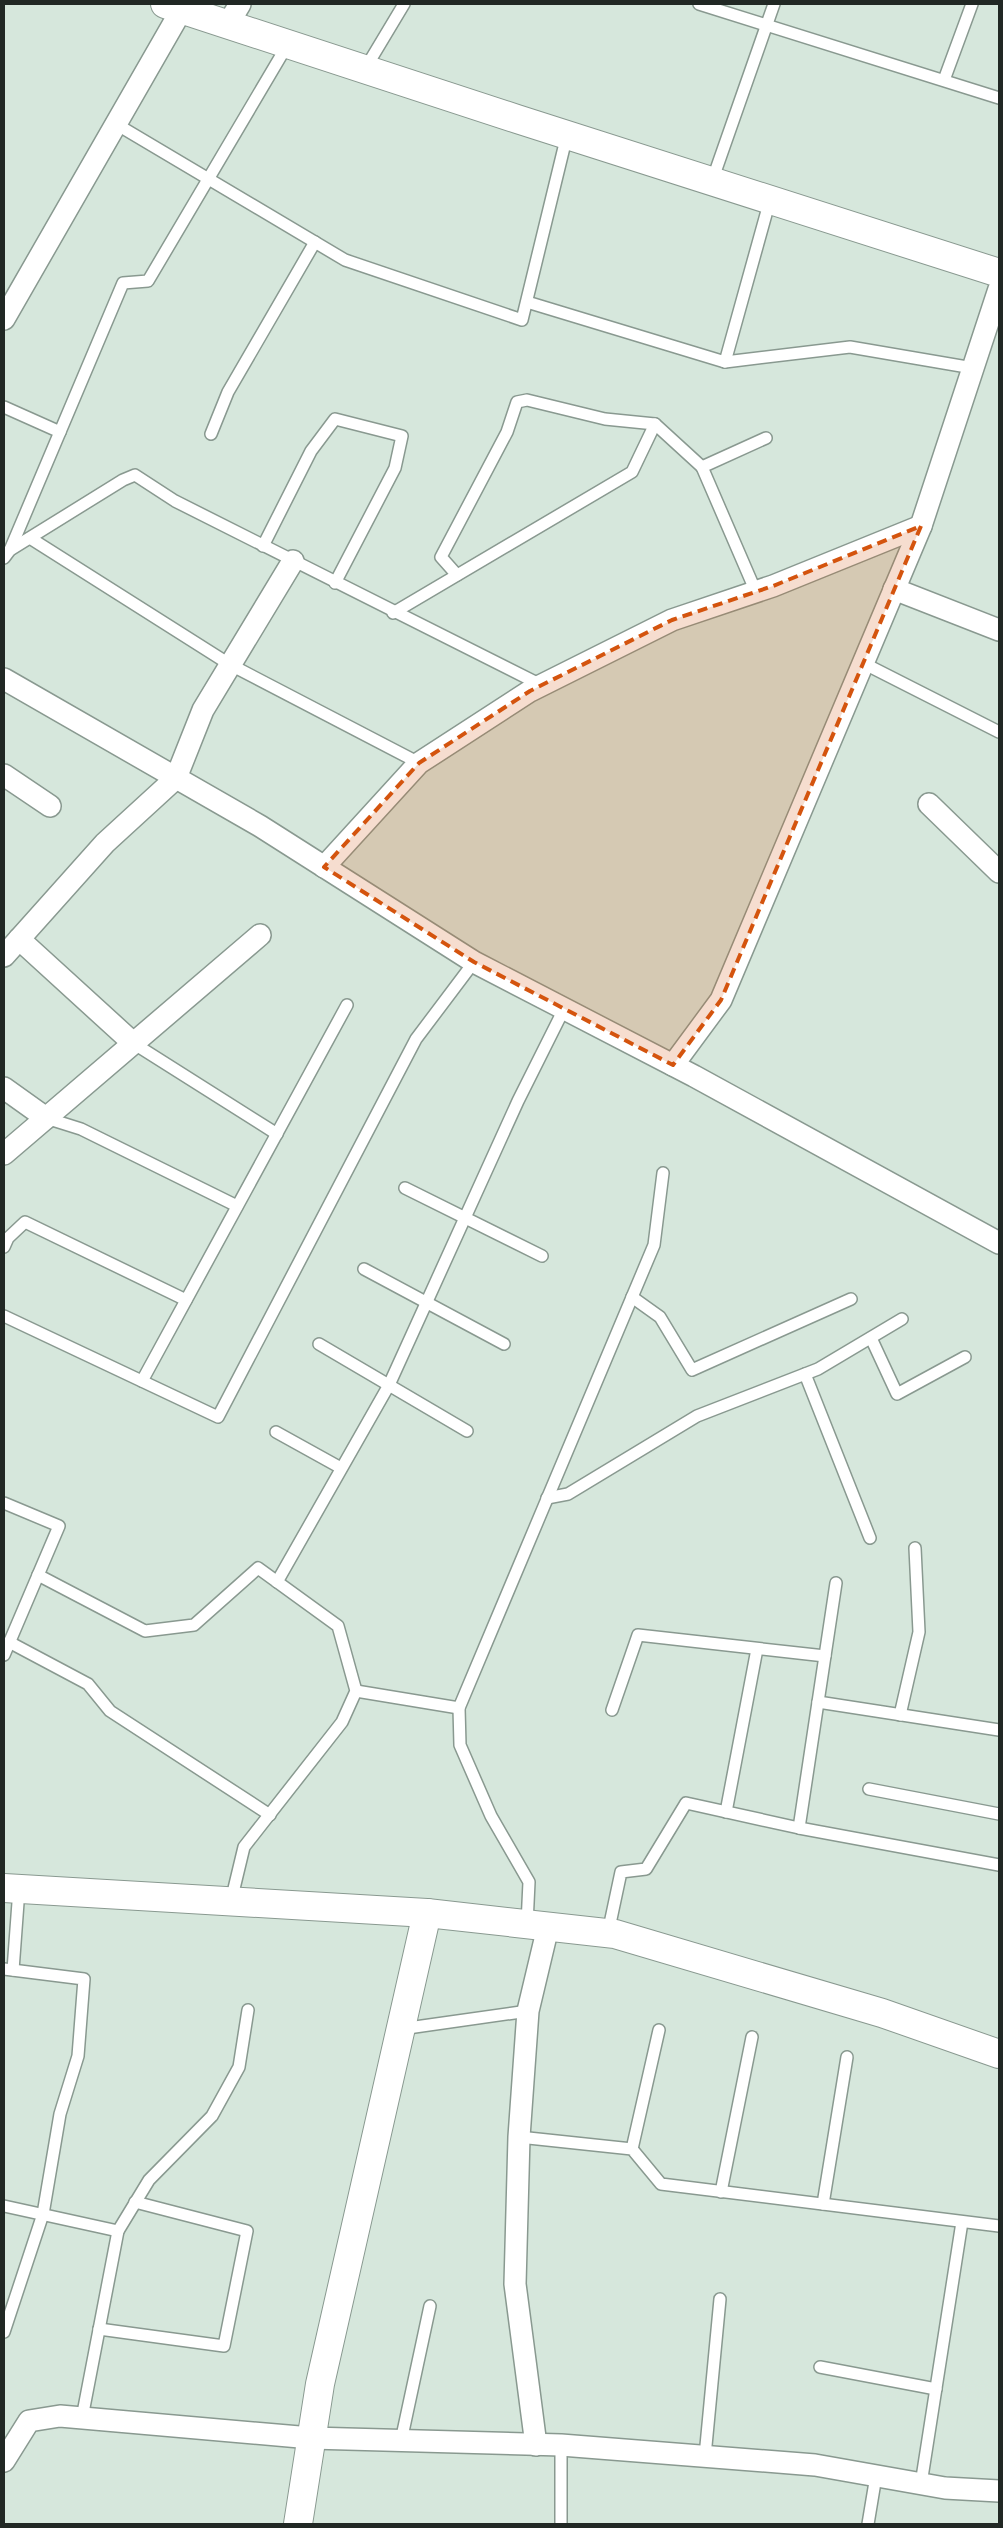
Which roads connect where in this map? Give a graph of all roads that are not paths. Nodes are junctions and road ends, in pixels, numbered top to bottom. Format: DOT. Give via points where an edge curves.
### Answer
graph roads {
  1 [pos="404,4"];
  2 [pos="699,4"];
  3 [pos="774,4"];
  4 [pos="972,4"];
  5 [pos="174,7"];
  6 [pos="234,14"];
  7 [pos="767,25"];
  8 [pos="288,44"];
  9 [pos="365,69"];
  10 [pos="944,80"];
  11 [pos="999,98"];
  12 [pos="116,124"];
  13 [pos="567,135"];
  14 [pos="208,179"];
  15 [pos="712,182"];
  16 [pos="770,200"];
  17 [pos="315,242"];
  18 [pos="999,273"];
  19 [pos="999,289"];
  20 [pos="527,302"];
  21 [pos="4,319"];
  22 [pos="725,362"];
  23 [pos="973,369"];
  24 [pos="4,408"];
  25 [pos="656,424"];
  26 [pos="60,432"];
  27 [pos="211,434"];
  28 [pos="766,438"];
  29 [pos="702,467"];
  30 [pos="922,526"];
  31 [pos="30,538"];
  32 [pos="263,546"];
  33 [pos="7,554"];
  34 [pos="293,561"];
  35 [pos="457,575"];
  36 [pos="335,583"];
  37 [pos="894,589"];
  38 [pos="756,592"];
  39 [pos="393,612"];
  40 [pos="999,630"];
  41 [pos="863,663"];
  42 [pos="229,664"];
  43 [pos="4,679"];
  44 [pos="541,685"];
  45 [pos="999,732"];
  46 [pos="419,763"];
  47 [pos="4,775"];
  48 [pos="176,778"];
  49 [pos="928,804"];
  50 [pos="50,806"];
  51 [pos="324,867"];
  52 [pos="999,872"];
  53 [pos="260,935"];
  54 [pos="19,939"];
  55 [pos="4,956"];
  56 [pos="474,962"];
  57 [pos="347,1005"];
  58 [pos="564,1009"];
  59 [pos="133,1043"];
  60 [pos="673,1065"];
  61 [pos="4,1088"];
  62 [pos="46,1118"];
  63 [pos="276,1134"];
  64 [pos="4,1154"];
  65 [pos="663,1173"];
  66 [pos="405,1188"];
  67 [pos="237,1206"];
  68 [pos="465,1218"];
  69 [pos="999,1243"];
  70 [pos="4,1247"];
  71 [pos="542,1256"];
  72 [pos="364,1269"];
  73 [pos="632,1296"];
  74 [pos="851,1299"];
  75 [pos="186,1300"];
  76 [pos="426,1302"];
  77 [pos="4,1316"];
  78 [pos="902,1319"];
  79 [pos="871,1338"];
  80 [pos="319,1344"];
  81 [pos="504,1344"];
  82 [pos="965,1357"];
  83 [pos="806,1374"];
  84 [pos="142,1381"];
  85 [pos="389,1385"];
  86 [pos="467,1430"];
  87 [pos="276,1432"];
  88 [pos="341,1468"];
  89 [pos="547,1498"];
  90 [pos="4,1503"];
  91 [pos="870,1538"];
  92 [pos="915,1548"];
  93 [pos="38,1575"];
  94 [pos="277,1582"];
  95 [pos="836,1583"];
  96 [pos="9,1642"];
  97 [pos="757,1649"];
  98 [pos="4,1655"];
  99 [pos="825,1656"];
  100 [pos="356,1691"];
  101 [pos="818,1702"];
  102 [pos="459,1708"];
  103 [pos="612,1710"];
  104 [pos="900,1715"];
  105 [pos="999,1730"];
  106 [pos="869,1789"];
  107 [pos="726,1812"];
  108 [pos="999,1814"];
  109 [pos="270,1815"];
  110 [pos="799,1828"];
  111 [pos="999,1865"];
  112 [pos="12,1888"];
  113 [pos="231,1901"];
  114 [pos="427,1913"];
  115 [pos="537,1925"];
  116 [pos="608,1933"];
  117 [pos="8,1970"];
  118 [pos="248,2010"];
  119 [pos="528,2011"];
  120 [pos="400,2029"];
  121 [pos="659,2030"];
  122 [pos="752,2037"];
  123 [pos="999,2054"];
  124 [pos="847,2057"];
  125 [pos="519,2137"];
  126 [pos="632,2150"];
  127 [pos="722,2192"];
  128 [pos="135,2202"];
  129 [pos="823,2204"];
  130 [pos="4,2206"];
  131 [pos="43,2214"];
  132 [pos="962,2222"];
  133 [pos="999,2226"];
  134 [pos="118,2231"];
  135 [pos="720,2299"];
  136 [pos="430,2306"];
  137 [pos="99,2329"];
  138 [pos="4,2332"];
  139 [pos="820,2367"];
  140 [pos="936,2389"];
  141 [pos="82,2418"];
  142 [pos="311,2438"];
  143 [pos="401,2441"];
  144 [pos="536,2445"];
  145 [pos="562,2446"];
  146 [pos="706,2456"];
  147 [pos="4,2461"];
  148 [pos="876,2476"];
  149 [pos="921,2484"];
  150 [pos="999,2491"];
  151 [pos="298,2524"];
  152 [pos="562,2524"];
  153 [pos="868,2524"];
  1 -- 9 [label="lane"];
  2 -- 7 [label="lane"];
  3 -- 7 [label="lane"];
  4 -- 10 [label="lane"];
  5 -- 6 [label="street"];
  5 -- 12 [label="street"];
  6 -- 8 [label="street"];
  7 -- 10 [label="lane"];
  7 -- 15 [label="lane"];
  8 -- 9 [label="street"];
  8 -- 14 [label="lane"];
  9 -- 13 [label="street"];
  10 -- 11 [label="lane"];
  12 -- 14 [label="lane"];
  12 -- 21 [label="street"];
  13 -- 15 [label="street"];
  13 -- 20 [label="lane"];
  14 -- 17 [label="lane"];
  14 -- 26 [label="lane" via="148,281 123,282"];
  15 -- 16 [label="street"];
  16 -- 18 [label="street"];
  16 -- 22 [label="lane"];
  17 -- 20 [label="lane" via="345,260 522,320"];
  17 -- 27 [label="lane" via="228,392"];
  19 -- 23 [label="street"];
  20 -- 22 [label="lane"];
  22 -- 23 [label="lane" via="850,348"];
  23 -- 30 [label="street"];
  24 -- 26 [label="lane"];
  25 -- 29 [label="lane"];
  25 -- 35 [label="lane" via="632,472"];
  25 -- 35 [label="lane" via="605,419 527,400 517,402 506,432 441,557"];
  26 -- 33 [label="lane"];
  28 -- 29 [label="lane"];
  29 -- 38 [label="lane"];
  30 -- 37 [label="street"];
  30 -- 38 [label="street"];
  31 -- 32 [label="lane" via="135,475 175,501"];
  31 -- 33 [label="lane"];
  31 -- 42 [label="lane"];
  32 -- 34 [label="lane"];
  32 -- 36 [label="lane" via="311,451 335,419 402,436 395,468"];
  34 -- 36 [label="lane"];
  34 -- 42 [label="street"];
  35 -- 39 [label="lane"];
  36 -- 39 [label="lane"];
  37 -- 40 [label="street"];
  37 -- 41 [label="street"];
  38 -- 44 [label="street" via="672,620"];
  39 -- 44 [label="lane"];
  41 -- 45 [label="lane"];
  41 -- 60 [label="street" via="721,1000"];
  42 -- 46 [label="lane"];
  42 -- 48 [label="street" via="203,710"];
  43 -- 48 [label="street"];
  44 -- 46 [label="street"];
  46 -- 51 [label="street"];
  47 -- 50 [label="street"];
  48 -- 51 [label="street"];
  48 -- 54 [label="street" via="105,843"];
  49 -- 52 [label="street"];
  51 -- 56 [label="street"];
  53 -- 59 [label="street"];
  54 -- 55 [label="street"];
  54 -- 59 [label="street"];
  56 -- 58 [label="street"];
  56 -- 84 [label="lane" via="416,1039 218,1417"];
  57 -- 63 [label="lane"];
  58 -- 60 [label="street"];
  58 -- 68 [label="lane"];
  59 -- 62 [label="street"];
  59 -- 63 [label="lane"];
  60 -- 69 [label="street"];
  61 -- 62 [label="street"];
  62 -- 64 [label="street"];
  62 -- 67 [label="lane" via="80,1129"];
  63 -- 67 [label="lane"];
  65 -- 73 [label="lane" via="654,1245"];
  66 -- 68 [label="lane"];
  67 -- 75 [label="lane"];
  68 -- 71 [label="lane"];
  68 -- 76 [label="lane"];
  70 -- 75 [label="lane" via="8,1238 26,1222"];
  72 -- 76 [label="lane"];
  73 -- 74 [label="lane" via="660,1317 692,1370"];
  73 -- 89 [label="lane"];
  75 -- 84 [label="lane"];
  76 -- 81 [label="lane"];
  76 -- 85 [label="lane"];
  77 -- 84 [label="lane"];
  78 -- 79 [label="lane"];
  79 -- 82 [label="lane" via="897,1394"];
  79 -- 83 [label="lane"];
  80 -- 85 [label="lane"];
  83 -- 89 [label="lane" via="697,1416 568,1494"];
  83 -- 91 [label="lane"];
  85 -- 86 [label="lane"];
  85 -- 88 [label="lane"];
  87 -- 88 [label="lane"];
  88 -- 94 [label="lane"];
  89 -- 102 [label="lane"];
  90 -- 93 [label="lane" via="59,1526"];
  92 -- 104 [label="lane" via="919,1632"];
  93 -- 94 [label="lane" via="145,1631 194,1625 258,1568"];
  93 -- 96 [label="lane"];
  94 -- 100 [label="lane" via="338,1626"];
  95 -- 99 [label="lane"];
  96 -- 98 [label="lane"];
  96 -- 109 [label="lane" via="88,1684 110,1711"];
  97 -- 99 [label="lane"];
  97 -- 103 [label="lane" via="638,1635"];
  97 -- 107 [label="lane"];
  99 -- 101 [label="lane"];
  100 -- 102 [label="lane"];
  100 -- 109 [label="lane" via="342,1722"];
  101 -- 104 [label="lane"];
  101 -- 110 [label="lane"];
  102 -- 115 [label="lane" via="460,1745 491,1816 529,1882"];
  104 -- 105 [label="lane"];
  106 -- 108 [label="lane"];
  107 -- 110 [label="lane"];
  107 -- 116 [label="lane" via="686,1803 646,1869 622,1872"];
  109 -- 113 [label="lane" via="244,1847"];
  110 -- 111 [label="lane"];
  112 -- 113 [label="street"];
  112 -- 117 [label="lane"];
  113 -- 114 [label="street"];
  114 -- 115 [label="street"];
  114 -- 120 [label="street"];
  115 -- 116 [label="street"];
  115 -- 119 [label="street"];
  116 -- 123 [label="street" via="882,2013"];
  117 -- 131 [label="lane" via="84,1979 78,2056 60,2114"];
  118 -- 128 [label="lane" via="239,2067 212,2116 149,2180"];
  119 -- 120 [label="lane"];
  119 -- 125 [label="street"];
  120 -- 142 [label="street" via="320,2384"];
  121 -- 126 [label="lane"];
  122 -- 127 [label="lane"];
  124 -- 129 [label="lane"];
  125 -- 126 [label="lane"];
  125 -- 144 [label="street" via="515,2284"];
  126 -- 127 [label="lane" via="660,2184"];
  127 -- 129 [label="lane"];
  128 -- 134 [label="lane"];
  128 -- 137 [label="lane" via="247,2230 224,2346"];
  129 -- 132 [label="lane"];
  130 -- 131 [label="lane"];
  131 -- 134 [label="lane"];
  131 -- 138 [label="lane"];
  132 -- 133 [label="lane"];
  132 -- 140 [label="lane"];
  134 -- 137 [label="lane"];
  135 -- 146 [label="lane"];
  136 -- 143 [label="lane"];
  137 -- 141 [label="lane"];
  139 -- 140 [label="lane"];
  140 -- 149 [label="lane"];
  141 -- 142 [label="street"];
  141 -- 147 [label="street" via="60,2416 29,2421"];
  142 -- 143 [label="street"];
  142 -- 151 [label="street"];
  143 -- 144 [label="street"];
  144 -- 145 [label="street"];
  145 -- 146 [label="street"];
  145 -- 152 [label="lane"];
  146 -- 148 [label="street" via="815,2464"];
  148 -- 149 [label="street"];
  148 -- 153 [label="lane"];
  149 -- 150 [label="street"];
}
